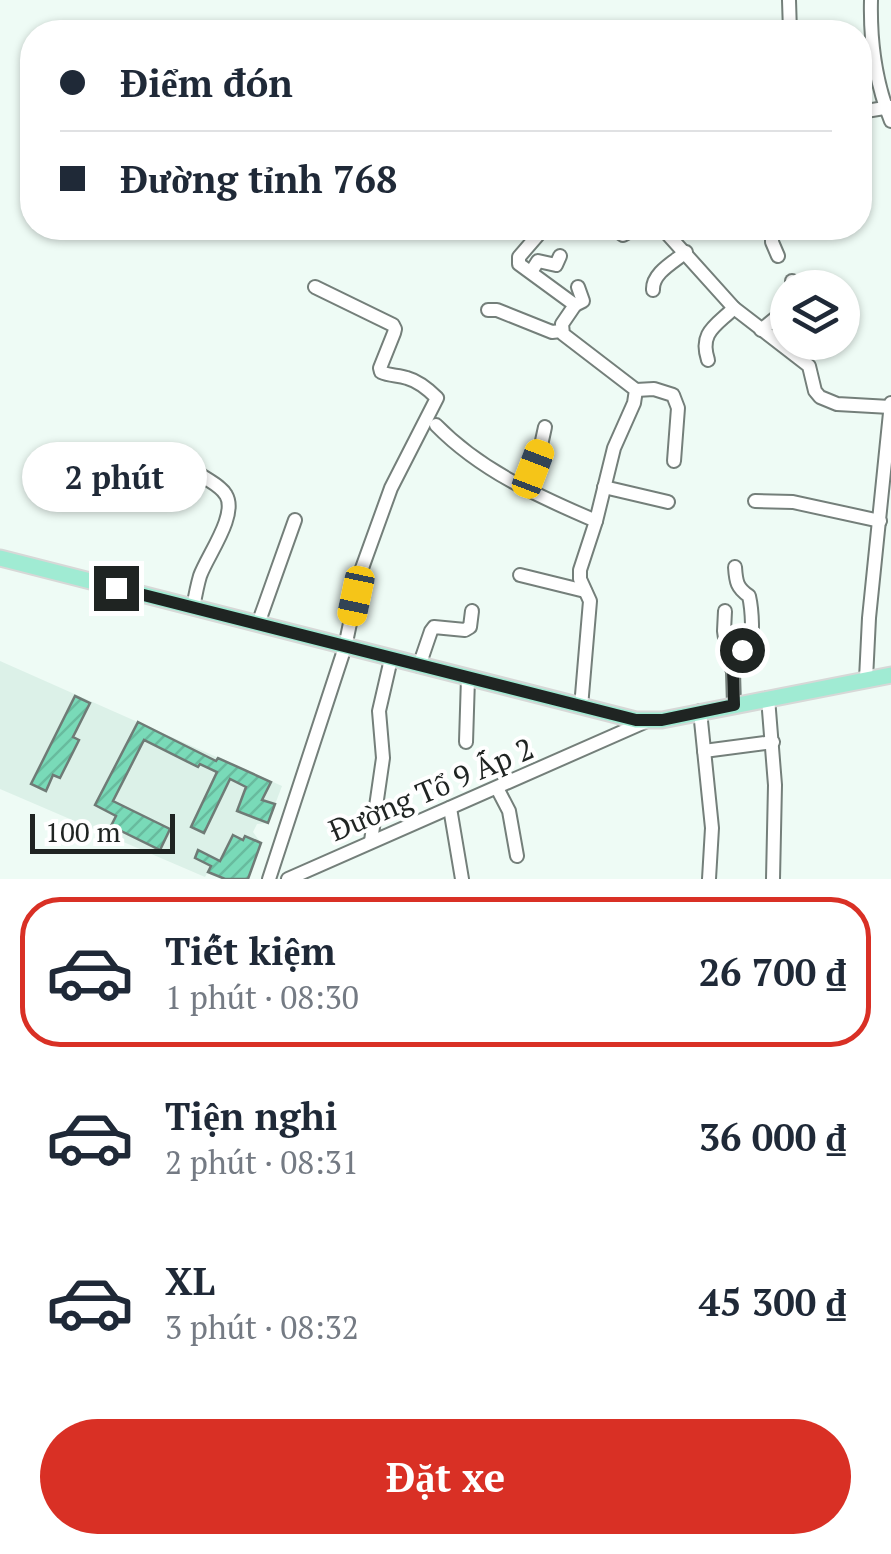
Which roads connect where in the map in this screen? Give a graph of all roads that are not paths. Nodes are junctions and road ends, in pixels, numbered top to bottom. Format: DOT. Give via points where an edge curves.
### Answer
graph roads {
  1 [pos="872,38"];
  2 [pos="888,107"];
  3 [pos="891,121"];
  4 [pos="534,240"];
  5 [pos="674,240"];
  6 [pos="773,240"];
  7 [pos="686,252"];
  8 [pos="560,256"];
  9 [pos="778,256"];
  10 [pos="531,272"];
  11 [pos="315,287"];
  12 [pos="578,287"];
  13 [pos="653,290"];
  14 [pos="574,305"];
  15 [pos="734,308"];
  16 [pos="488,310"];
  17 [pos="770,323"];
  18 [pos="761,330"];
  19 [pos="561,331"];
  20 [pos="708,360"];
  21 [pos="636,390"];
  22 [pos="891,404"];
  23 [pos="436,425"];
  24 [pos="545,427"];
  25 [pos="889,441"];
  26 [pos="674,461"];
  27 [pos="201,475"];
  28 [pos="524,487"];
  29 [pos="604,488"];
  30 [pos="754,501"];
  31 [pos="668,502"];
  32 [pos="295,520"];
  33 [pos="596,521"];
  34 [pos="880,521"];
  35 [pos="0,558"];
  36 [pos="736,567"];
  37 [pos="520,575"];
  38 [pos="586,591"];
  39 [pos="193,608"];
  40 [pos="472,611"];
  41 [pos="725,611"];
  42 [pos="258,624"];
  43 [pos="345,646"];
  44 [pos="727,652"];
  45 [pos="391,659"];
  46 [pos="420,666"];
  47 [pos="891,675"];
  48 [pos="468,678"];
  49 [pos="866,679"];
  50 [pos="768,698"];
  51 [pos="734,705"];
  52 [pos="580,707"];
  53 [pos="700,712"];
  54 [pos="648,720"];
  55 [pos="466,742"];
  56 [pos="773,742"];
  57 [pos="704,750"];
  58 [pos="497,788"];
  59 [pos="450,808"];
  60 [pos="370,841"];
  61 [pos="517,856"];
  62 [pos="269,879"];
  63 [pos="288,879"];
  64 [pos="462,879"];
  65 [pos="710,879"];
  66 [pos="773,879"];
  1 -- 2 [label="street"];
  2 -- 3 [label="street"];
  4 -- 10 [label="street" via="519,257"];
  5 -- 7 [label="street"];
  6 -- 9 [label="street"];
  7 -- 13 [label="street" via="655,278"];
  7 -- 15 [label="street"];
  8 -- 10 [label="street" via="556,265 538,262"];
  10 -- 14 [label="street"];
  11 -- 43 [label="street" via="393,325 381,372 404,376 437,398 391,488 361,571"];
  12 -- 14 [label="street" via="583,300"];
  14 -- 19 [label="street"];
  15 -- 18 [label="street"];
  15 -- 20 [label="street" via="704,341"];
  16 -- 19 [label="street"];
  17 -- 18 [label="street"];
  18 -- 22 [label="street" via="809,366 824,400"];
  19 -- 21 [label="street"];
  21 -- 26 [label="street" via="672,395 678,408"];
  21 -- 29 [label="street"];
  22 -- 25 [label="street"];
  23 -- 28 [label="street" via="464,451"];
  24 -- 28 [label="street"];
  25 -- 34 [label="street"];
  27 -- 39 [label="street" via="228,496 229,505"];
  28 -- 33 [label="street"];
  29 -- 31 [label="street"];
  29 -- 33 [label="street"];
  30 -- 34 [label="street" via="793,502"];
  32 -- 42 [label="street"];
  33 -- 38 [label="street" via="580,570"];
  34 -- 49 [label="street"];
  35 -- 39 [label="main road"];
  36 -- 44 [label="street" via="736,584 750,596 752,643 749,650"];
  37 -- 38 [label="street"];
  38 -- 52 [label="street"];
  39 -- 42 [label="main road"];
  40 -- 46 [label="street" via="465,630 434,628"];
  41 -- 44 [label="street"];
  42 -- 43 [label="main road"];
  43 -- 45 [label="main road"];
  43 -- 62 [label="street"];
  44 -- 51 [label="street"];
  45 -- 46 [label="main road"];
  45 -- 60 [label="street" via="379,711 384,758"];
  46 -- 48 [label="main road"];
  47 -- 49 [label="main road"];
  48 -- 52 [label="main road"];
  48 -- 55 [label="street"];
  49 -- 50 [label="main road"];
  50 -- 51 [label="main road"];
  50 -- 56 [label="street"];
  51 -- 53 [label="main road"];
  52 -- 54 [label="main road"];
  53 -- 54 [label="main road"];
  53 -- 57 [label="street"];
  54 -- 58 [label="street, Đường Tổ 9 Ấp 2"];
  56 -- 57 [label="street"];
  56 -- 66 [label="street"];
  57 -- 65 [label="street"];
  58 -- 59 [label="street, Đường Tổ 9 Ấp 2"];
  58 -- 61 [label="street" via="509,810"];
  59 -- 60 [label="street, Đường Tổ 9 Ấp 2"];
  59 -- 64 [label="street"];
  60 -- 63 [label="street, Đường Tổ 9 Ấp 2"];
}
